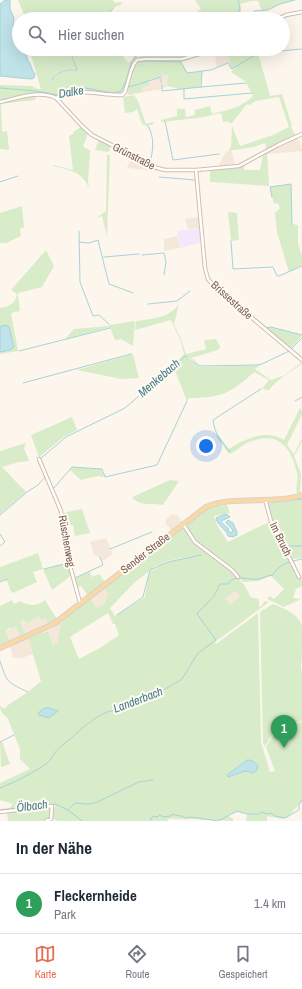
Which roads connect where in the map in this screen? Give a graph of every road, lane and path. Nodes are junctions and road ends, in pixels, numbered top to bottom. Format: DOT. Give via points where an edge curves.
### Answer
graph roads {
  1 [pos="302,12"];
  2 [pos="290,14"];
  3 [pos="190,56"];
  4 [pos="56,98"];
  5 [pos="0,102"];
  6 [pos="302,134"];
  7 [pos="196,170"];
  8 [pos="302,360"];
  9 [pos="39,459"];
  10 [pos="302,494"];
  11 [pos="265,499"];
  12 [pos="182,524"];
  13 [pos="238,577"];
  14 [pos="299,577"];
  15 [pos="80,603"];
  16 [pos="0,648"];
  17 [pos="0,812"];
  18 [pos="46,821"];
  1 -- 2 [label="street"];
  3 -- 4 [label="street" via="137,60 130,71 122,96 82,92"];
  4 -- 5 [label="street" via="39,94"];
  4 -- 7 [label="street, Grünstraße" via="92,135 161,169"];
  6 -- 7 [label="street, Grünstraße" via="244,165"];
  7 -- 8 [label="street, Brissestraße" via="208,279"];
  9 -- 15 [label="street, Rüschenweg" via="61,511 69,562"];
  10 -- 11 [label="main road, Sender Straße" via="288,498"];
  11 -- 12 [label="main road, Sender Straße" via="210,505"];
  11 -- 14 [label="street, Im Bruch" via="271,520"];
  12 -- 13 [label="street" via="195,542"];
  12 -- 15 [label="main road, Sender Straße"];
  15 -- 16 [label="main road, Sender Straße" via="47,627"];
  17 -- 18 [label="street" via="52,806 51,818"];
}
